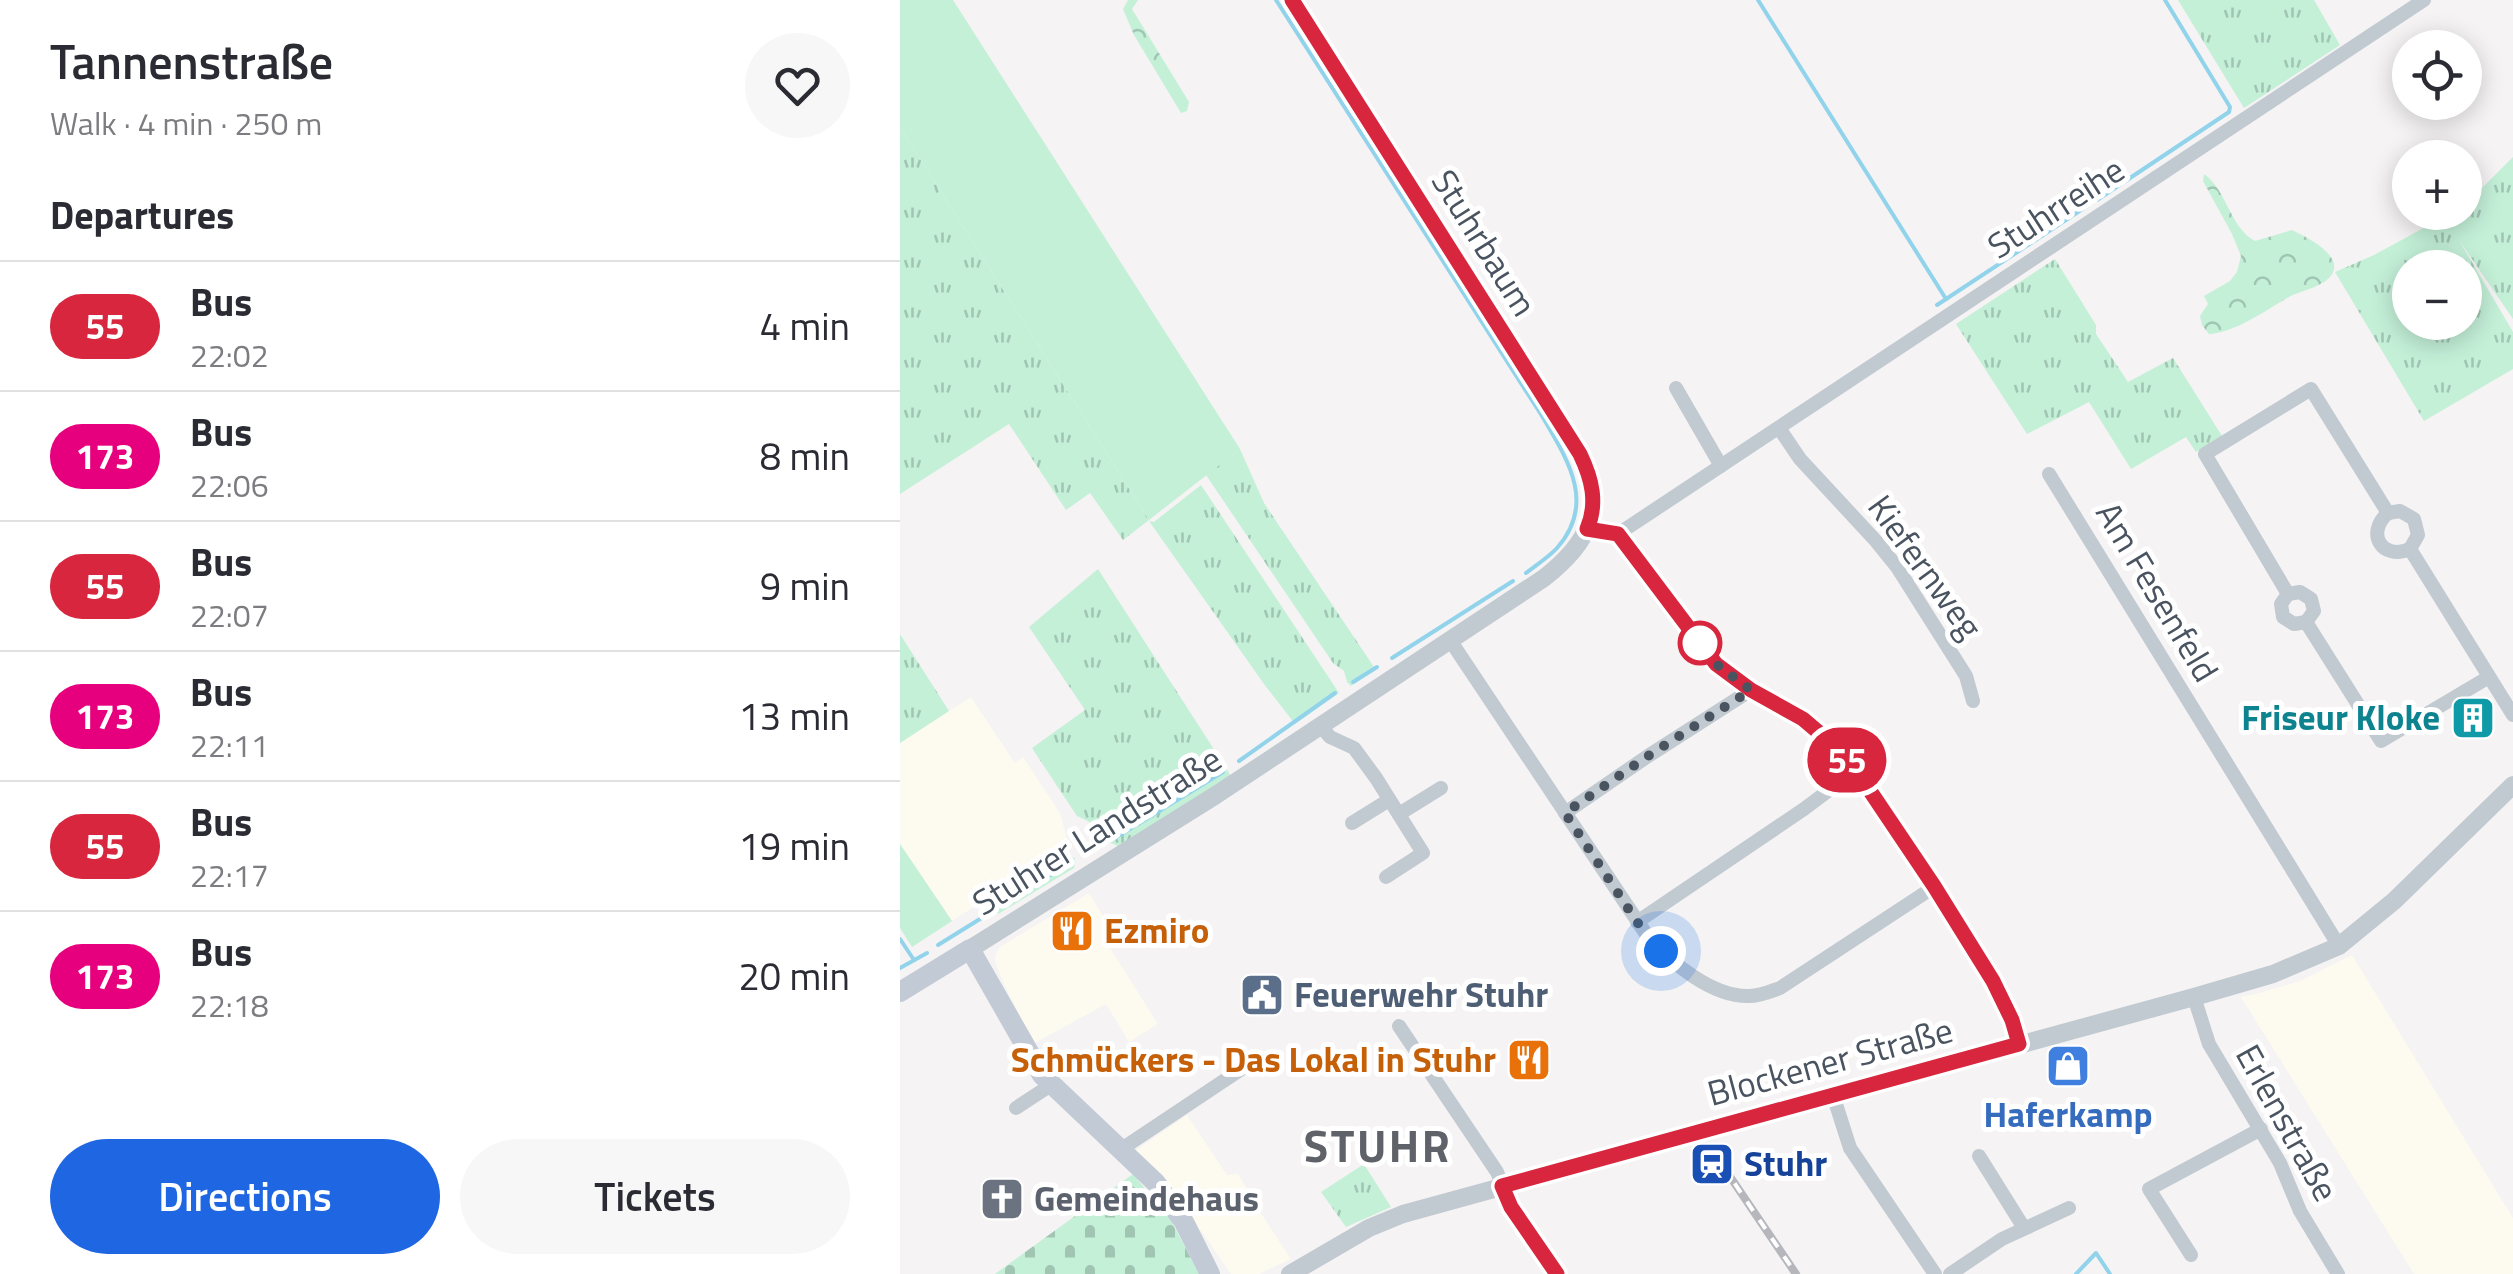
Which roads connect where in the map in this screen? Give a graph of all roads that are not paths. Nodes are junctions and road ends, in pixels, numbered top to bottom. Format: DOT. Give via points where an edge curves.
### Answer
graph roads {
  1 [pos="1292,0"];
  2 [pos="2424,0"];
  3 [pos="1676,388"];
  4 [pos="1779,428"];
  5 [pos="1721,466"];
  6 [pos="2050,474"];
  7 [pos="2388,513"];
  8 [pos="1587,529"];
  9 [pos="1618,534"];
  10 [pos="2410,549"];
  11 [pos="2288,594"];
  12 [pos="2306,622"];
  13 [pos="1450,640"];
  14 [pos="2489,677"];
  15 [pos="1751,690"];
  16 [pos="1973,701"];
  17 [pos="2513,715"];
  18 [pos="1320,725"];
  19 [pos="1856,770"];
  20 [pos="2513,785"];
  21 [pos="1440,788"];
  22 [pos="1389,800"];
  23 [pos="1565,813"];
  24 [pos="1399,814"];
  25 [pos="1352,823"];
  26 [pos="1386,877"];
  27 [pos="1934,886"];
  28 [pos="1637,922"];
  29 [pos="2339,946"];
  30 [pos="970,949"];
  31 [pos="900,992"];
  32 [pos="2194,997"];
  33 [pos="1400,1026"];
  34 [pos="2019,1044"];
  35 [pos="1243,1068"];
  36 [pos="1051,1085"];
  37 [pos="1833,1095"];
  38 [pos="1016,1108"];
  39 [pos="2261,1129"];
  40 [pos="1120,1150"];
  41 [pos="1979,1156"];
  42 [pos="1502,1186"];
  43 [pos="2068,1208"];
  44 [pos="2024,1228"];
  45 [pos="2190,1255"];
  46 [pos="1294,1273"];
  47 [pos="1210,1274"];
  48 [pos="1558,1274"];
  49 [pos="1935,1274"];
  50 [pos="1950,1274"];
  51 [pos="2338,1274"];
  1 -- 8 [label="street, Stuhrbaum" via="1580,454 1592,485"];
  2 -- 4 [label="street, Stuhrreihe"];
  3 -- 5 [label="street"];
  4 -- 5 [label="street, Stuhrreihe"];
  4 -- 16 [label="street, Kiefernweg" via="1897,567 1966,676"];
  5 -- 9 [label="street, Stuhrreihe"];
  6 -- 29 [label="street, Am Fesenfeld"];
  7 -- 10 [label="street" via="2405,512 2414,520 2418,535"];
  7 -- 10 [label="street" via="2379,523 2379,541 2391,552"];
  7 -- 11 [label="street" via="2310,389 2205,454"];
  8 -- 9 [label="street"];
  8 -- 13 [label="street, Stuhrer Landstraße" via="1557,567"];
  9 -- 15 [label="street" via="1716,664"];
  10 -- 14 [label="street"];
  11 -- 12 [label="street" via="2283,617"];
  11 -- 12 [label="street" via="2311,599 2314,611"];
  12 -- 14 [label="street" via="2381,740"];
  13 -- 18 [label="street, Stuhrer Landstraße"];
  13 -- 23 [label="street"];
  14 -- 17 [label="street"];
  15 -- 19 [label="street" via="1803,719"];
  15 -- 23 [label="street"];
  18 -- 22 [label="street" via="1354,748"];
  18 -- 30 [label="street, Stuhrer Landstraße"];
  19 -- 27 [label="street"];
  19 -- 28 [label="street"];
  20 -- 29 [label="street, Blockener Straße"];
  21 -- 24 [label="street"];
  22 -- 24 [label="street"];
  22 -- 25 [label="street"];
  23 -- 28 [label="street"];
  24 -- 26 [label="street" via="1422,853"];
  27 -- 28 [label="street" via="1762,994 1734,994 1699,979 1661,951"];
  27 -- 34 [label="street" via="1993,981"];
  29 -- 32 [label="street, Blockener Straße"];
  30 -- 31 [label="main road"];
  30 -- 36 [label="main road, Stuhrer Landstraße"];
  32 -- 34 [label="street, Blockener Straße"];
  32 -- 39 [label="street, Erlenstraße" via="2209,1044"];
  33 -- 42 [label="street"];
  34 -- 37 [label="street, Blockener Straße"];
  35 -- 40 [label="street"];
  36 -- 38 [label="street"];
  36 -- 40 [label="main road, Stuhrer Landstraße"];
  37 -- 42 [label="street, Blockener Straße"];
  37 -- 49 [label="street" via="1850,1148"];
  39 -- 45 [label="street" via="2150,1189"];
  39 -- 51 [label="street, Erlenstraße"];
  40 -- 47 [label="main road, Stuhrer Landstraße" via="1160,1188"];
  41 -- 44 [label="street"];
  42 -- 46 [label="street, Blockener Straße" via="1369,1228"];
  42 -- 48 [label="street"];
  43 -- 44 [label="street"];
  44 -- 50 [label="street"];
}
